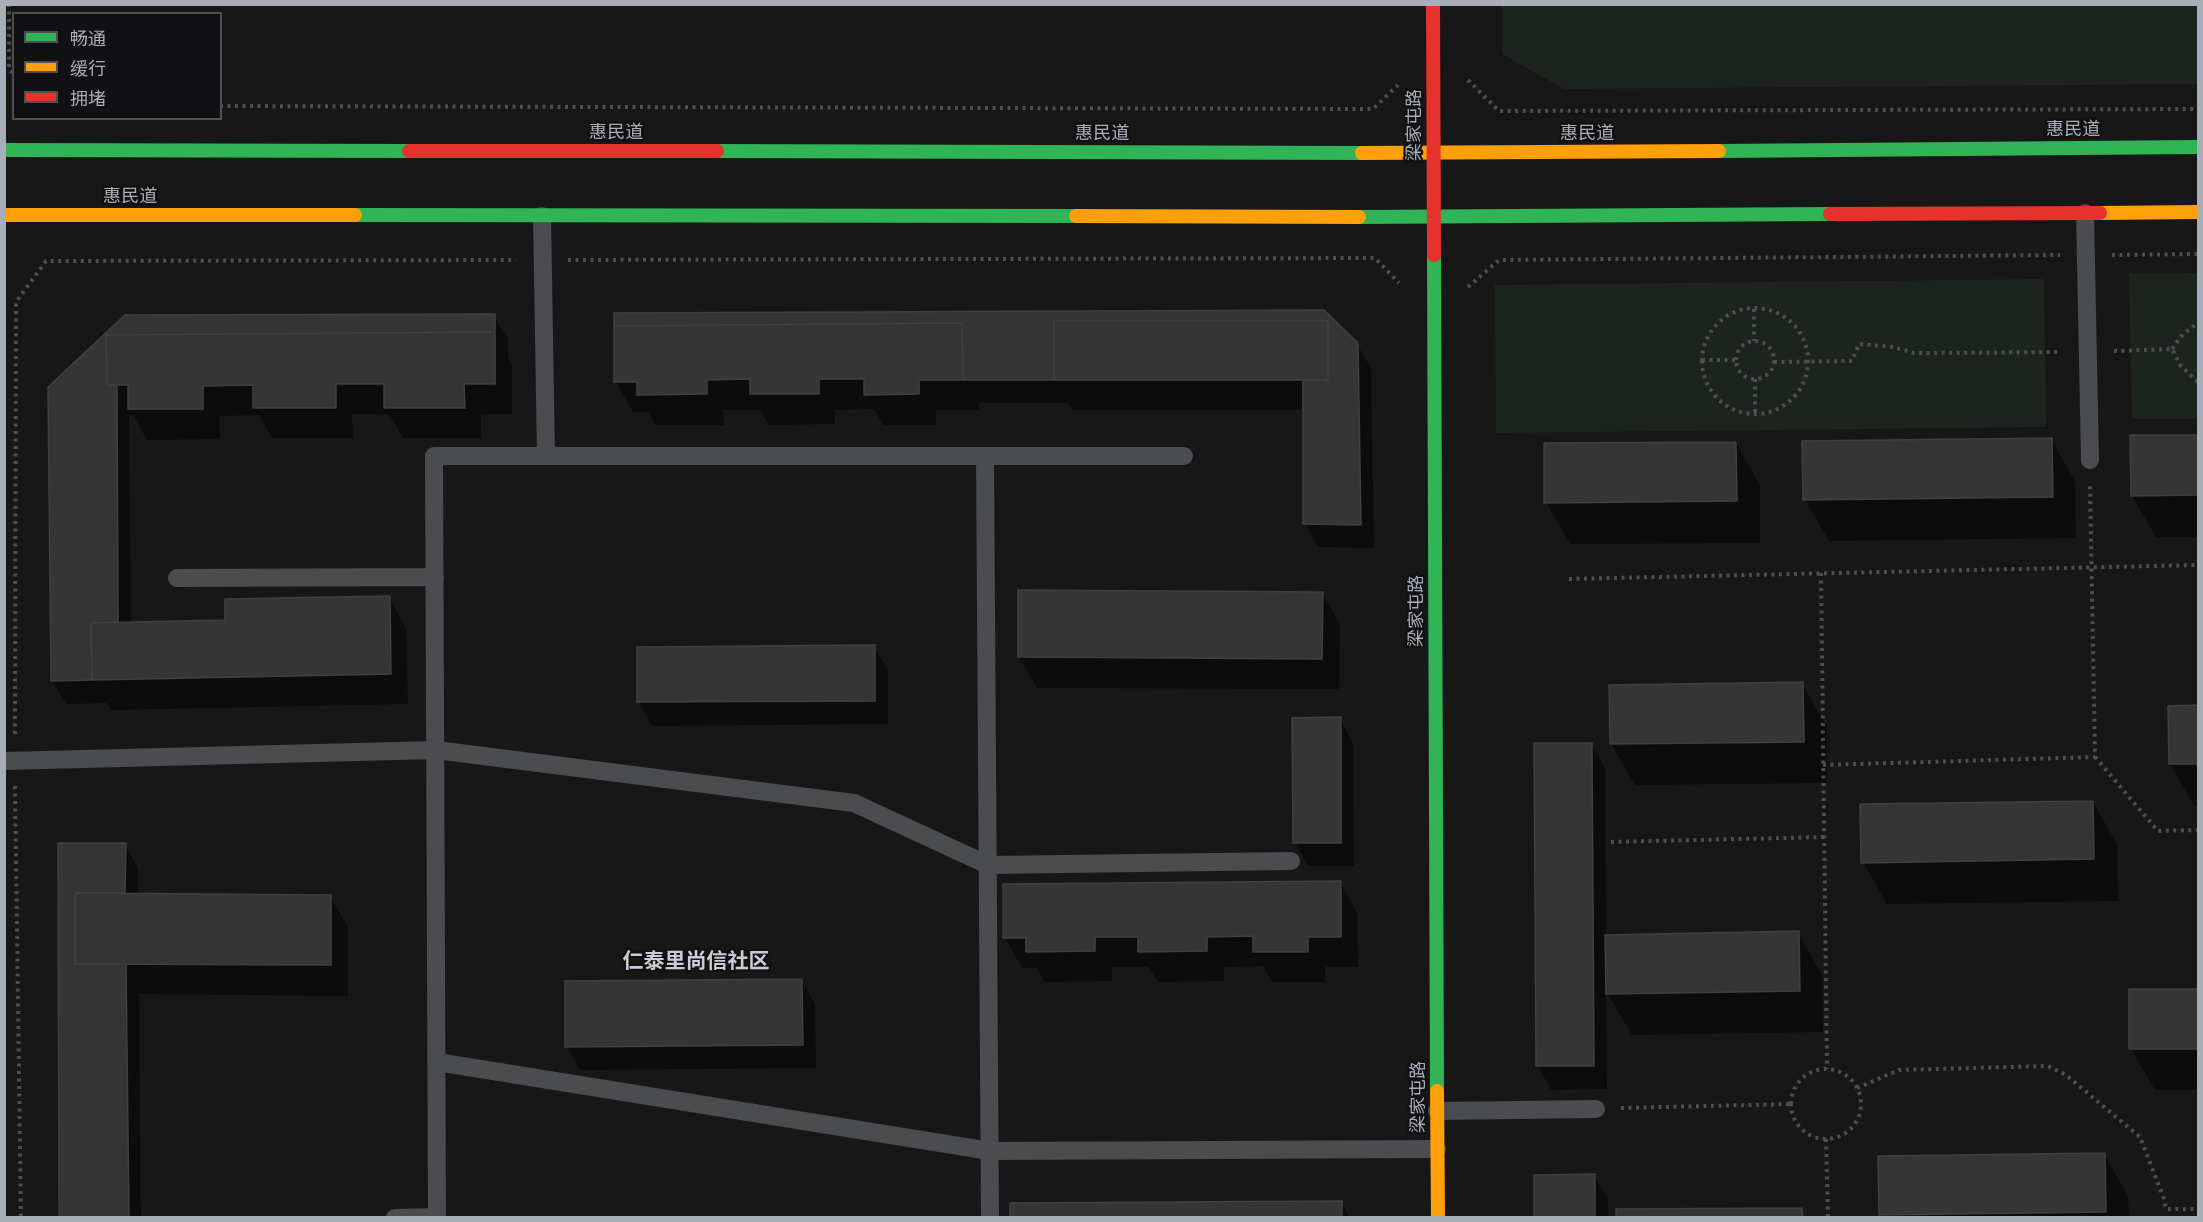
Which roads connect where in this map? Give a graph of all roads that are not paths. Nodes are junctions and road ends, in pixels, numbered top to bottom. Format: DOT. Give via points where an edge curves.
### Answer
graph roads {
  1 [pos="1433,4"];
  2 [pos="2199,147"];
  3 [pos="4,150"];
  4 [pos="1433,153"];
  5 [pos="2199,212"];
  6 [pos="2085,213"];
  7 [pos="4,214"];
  8 [pos="542,216"];
  9 [pos="1433,217"];
  10 [pos="546,456"];
  11 [pos="985,456"];
  12 [pos="1184,456"];
  13 [pos="2090,460"];
  14 [pos="435,577"];
  15 [pos="177,578"];
  16 [pos="436,750"];
  17 [pos="4,761"];
  18 [pos="1291,861"];
  19 [pos="988,865"];
  20 [pos="436,1062"];
  21 [pos="1596,1108"];
  22 [pos="1437,1111"];
  23 [pos="1437,1149"];
  24 [pos="990,1151"];
  25 [pos="437,1217"];
  26 [pos="395,1218"];
  27 [pos="990,1218"];
  28 [pos="1438,1218"];
  1 -- 4 [label="main road, 梁家屯路"];
  2 -- 4 [label="main road, 惠民道"];
  3 -- 4 [label="main road, 惠民道"];
  4 -- 9 [label="main road, 梁家屯路"];
  5 -- 6 [label="main road, 惠民道"];
  6 -- 9 [label="main road, 惠民道"];
  6 -- 13 [label="lane"];
  7 -- 8 [label="main road, 惠民道"];
  8 -- 9 [label="main road, 惠民道"];
  8 -- 10 [label="lane"];
  9 -- 22 [label="main road, 梁家屯路"];
  10 -- 11 [label="lane"];
  10 -- 14 [label="lane" via="434,456"];
  11 -- 12 [label="lane"];
  11 -- 19 [label="lane"];
  14 -- 15 [label="lane"];
  14 -- 16 [label="lane"];
  16 -- 17 [label="lane"];
  16 -- 19 [label="lane" via="854,803"];
  16 -- 20 [label="lane"];
  18 -- 19 [label="lane"];
  19 -- 24 [label="lane"];
  20 -- 24 [label="lane"];
  20 -- 25 [label="lane"];
  21 -- 22 [label="lane"];
  22 -- 23 [label="main road, 梁家屯路"];
  23 -- 24 [label="lane"];
  23 -- 28 [label="main road, 梁家屯路"];
  24 -- 27 [label="lane"];
  25 -- 26 [label="lane"];
}
